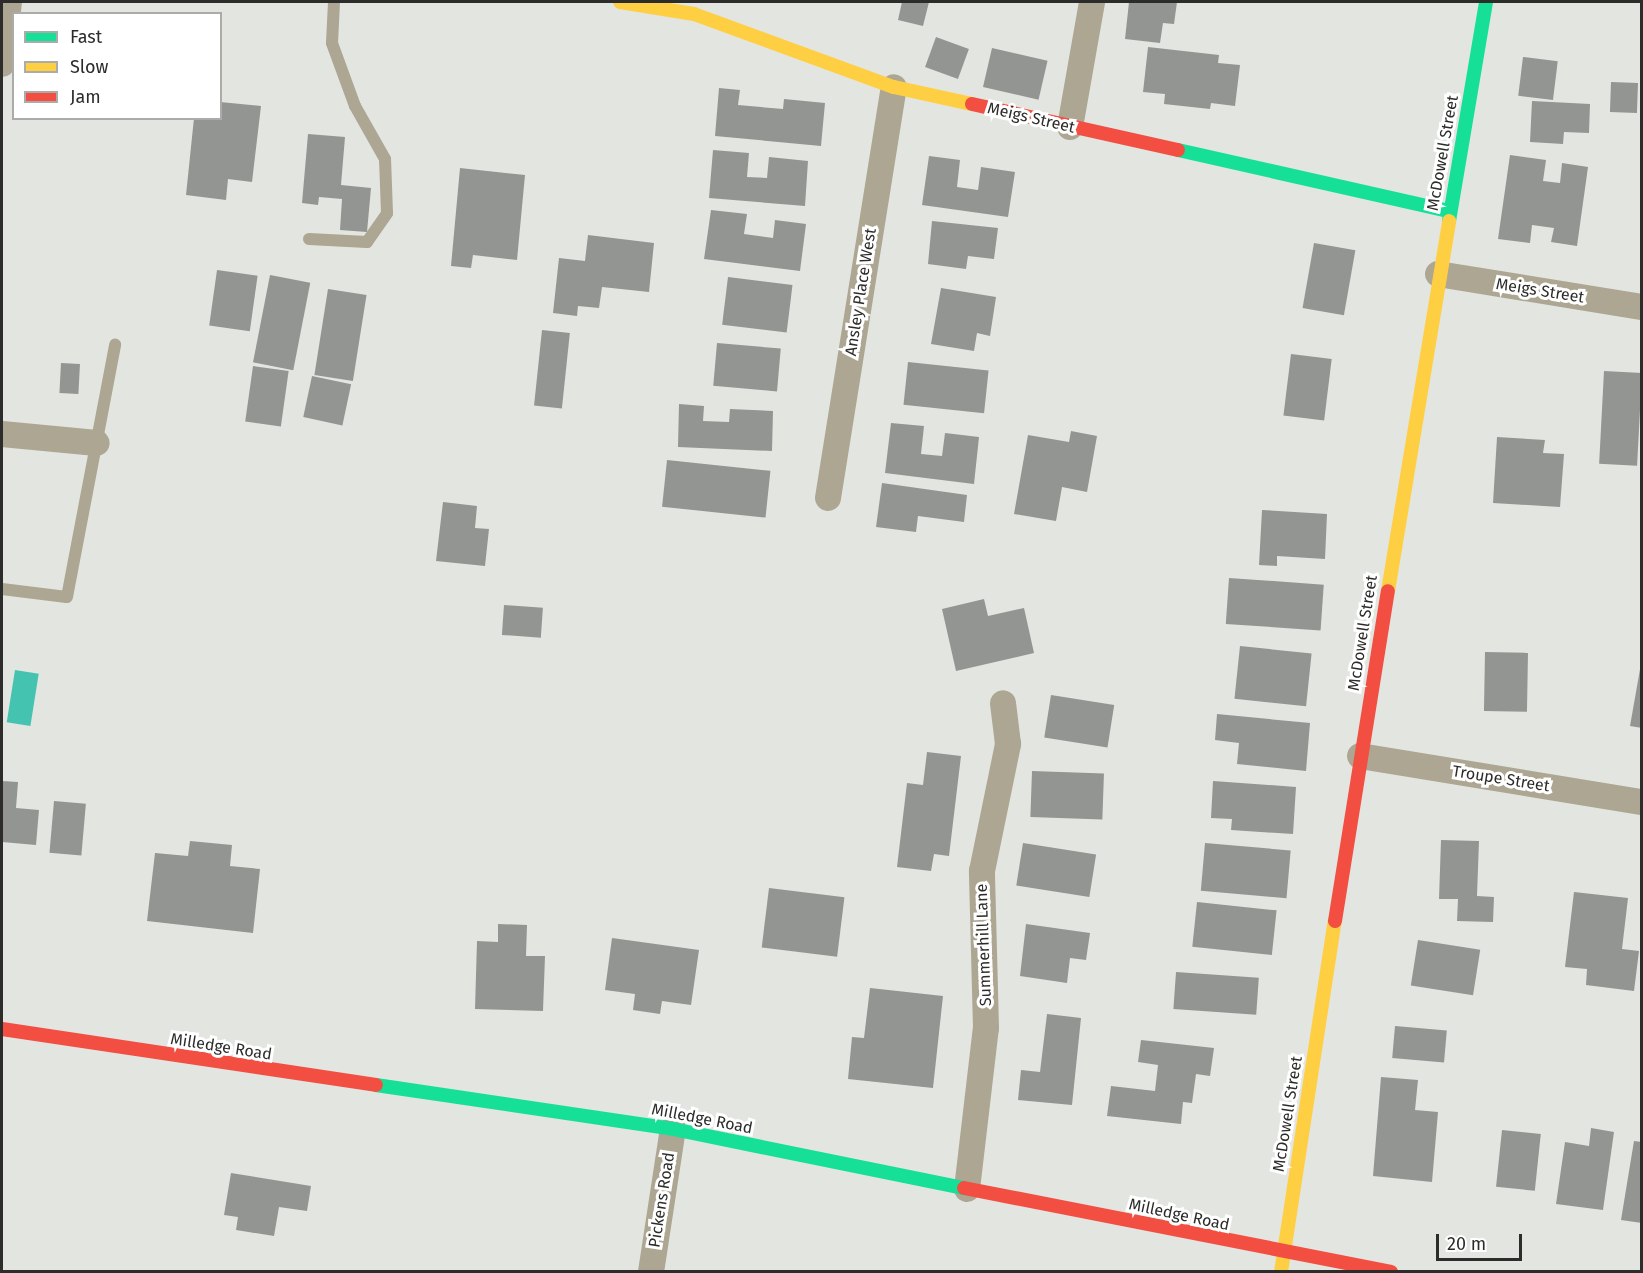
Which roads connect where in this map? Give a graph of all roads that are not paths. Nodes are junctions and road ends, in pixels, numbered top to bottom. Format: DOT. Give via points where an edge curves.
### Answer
graph roads {
  1 [pos="9,2"];
  2 [pos="334,2"];
  3 [pos="620,2"];
  4 [pos="1092,2"];
  5 [pos="1486,2"];
  6 [pos="695,8"];
  7 [pos="2,64"];
  8 [pos="894,87"];
  9 [pos="1070,127"];
  10 [pos="1449,211"];
  11 [pos="309,239"];
  12 [pos="1438,274"];
  13 [pos="1641,307"];
  14 [pos="115,345"];
  15 [pos="2,434"];
  16 [pos="98,443"];
  17 [pos="828,498"];
  18 [pos="2,589"];
  19 [pos="1003,703"];
  20 [pos="1360,756"];
  21 [pos="1641,802"];
  22 [pos="2,1029"];
  23 [pos="673,1129"];
  24 [pos="967,1189"];
  25 [pos="1283,1253"];
  26 [pos="651,1272"];
  27 [pos="1281,1272"];
  28 [pos="1391,1272"];
  1 -- 7 [label="street"];
  2 -- 11 [label="lane" via="332,43 355,106 385,159 387,213 367,242"];
  3 -- 6 [label="street, Meigs Street"];
  4 -- 9 [label="street"];
  5 -- 10 [label="street, McDowell Street"];
  6 -- 8 [label="street, Meigs Street"];
  8 -- 9 [label="street, Meigs Street"];
  8 -- 17 [label="street, Ansley Place West"];
  9 -- 10 [label="street, Meigs Street"];
  10 -- 12 [label="street, McDowell Street"];
  12 -- 13 [label="street, Meigs Street"];
  12 -- 20 [label="street, McDowell Street"];
  14 -- 16 [label="lane"];
  15 -- 16 [label="street"];
  16 -- 18 [label="lane" via="67,597"];
  19 -- 24 [label="street, Summerhill Lane" via="1008,744 982,871 986,1028"];
  20 -- 21 [label="street, Troupe Street"];
  20 -- 25 [label="street, McDowell Street"];
  22 -- 23 [label="street, Milledge Road"];
  23 -- 24 [label="street, Milledge Road"];
  23 -- 26 [label="street, Pickens Road"];
  24 -- 25 [label="street, Milledge Road"];
  25 -- 27 [label="street, McDowell Street"];
  25 -- 28 [label="street, Milledge Road"];
}
